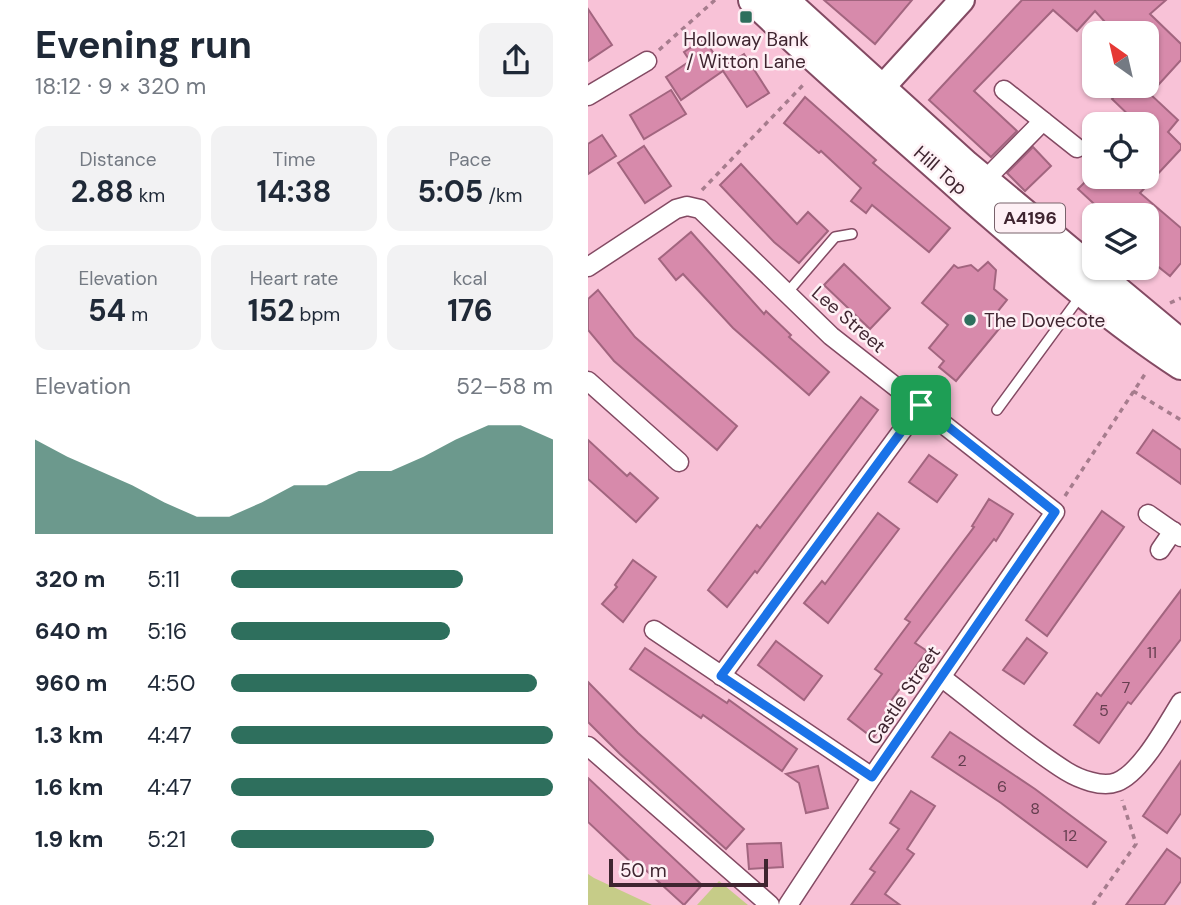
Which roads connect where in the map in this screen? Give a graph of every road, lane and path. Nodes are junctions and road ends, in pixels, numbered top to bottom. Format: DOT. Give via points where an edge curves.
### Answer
graph roads {
  1 [pos="715,0"];
  2 [pos="753,0"];
  3 [pos="784,0"];
  4 [pos="962,0"];
  5 [pos="647,61"];
  6 [pos="822,65"];
  7 [pos="1004,90"];
  8 [pos="588,96"];
  9 [pos="874,97"];
  10 [pos="1043,121"];
  11 [pos="1077,148"];
  12 [pos="978,188"];
  13 [pos="687,206"];
  14 [pos="852,234"];
  15 [pos="588,267"];
  16 [pos="787,293"];
  17 [pos="1083,293"];
  18 [pos="1174,354"];
  19 [pos="588,381"];
  20 [pos="1133,391"];
  21 [pos="921,405"];
  22 [pos="997,410"];
  23 [pos="1181,421"];
  24 [pos="679,462"];
  25 [pos="1055,512"];
  26 [pos="1148,513"];
  27 [pos="1177,534"];
  28 [pos="1160,550"];
  29 [pos="654,630"];
  30 [pos="721,676"];
  31 [pos="940,677"];
  32 [pos="1181,702"];
  33 [pos="588,746"];
  34 [pos="872,777"];
  35 [pos="1116,782"];
  36 [pos="770,905"];
  37 [pos="788,905"];
  38 [pos="1093,905"];
  1 -- 5 [label="path"];
  2 -- 6 [label="main road, A4196"];
  3 -- 9 [label="main road, A4196"];
  4 -- 9 [label="street"];
  5 -- 8 [label="street"];
  6 -- 9 [label="main road, A4196"];
  6 -- 13 [label="path"];
  7 -- 10 [label="street"];
  9 -- 12 [label="main road, Hill Top / A4196"];
  10 -- 11 [label="street"];
  10 -- 12 [label="street"];
  12 -- 17 [label="main road, Hill Top / A4196"];
  12 -- 18 [label="main road, Hill Top / A4196"];
  13 -- 15 [label="street"];
  13 -- 16 [label="street, Lee Street" via="699,209"];
  14 -- 16 [label="lane" via="835,237"];
  16 -- 21 [label="street, Lee Street" via="831,335"];
  17 -- 18 [label="main road, Hill Top / A4196"];
  17 -- 22 [label="lane"];
  18 -- 20 [label="path"];
  19 -- 24 [label="street"];
  20 -- 23 [label="path"];
  20 -- 25 [label="path"];
  21 -- 25 [label="street, Lee Street"];
  21 -- 30 [label="street"];
  25 -- 31 [label="street, Castle Street"];
  26 -- 27 [label="street"];
  27 -- 28 [label="street"];
  29 -- 30 [label="street"];
  30 -- 34 [label="street"];
  31 -- 34 [label="street, Castle Street"];
  31 -- 35 [label="street" via="1067,771 1093,783"];
  32 -- 35 [label="street" via="1156,742 1133,770"];
  33 -- 36 [label="street"];
  34 -- 37 [label="street, Castle Street"];
  35 -- 38 [label="path" via="1136,844"];
}
